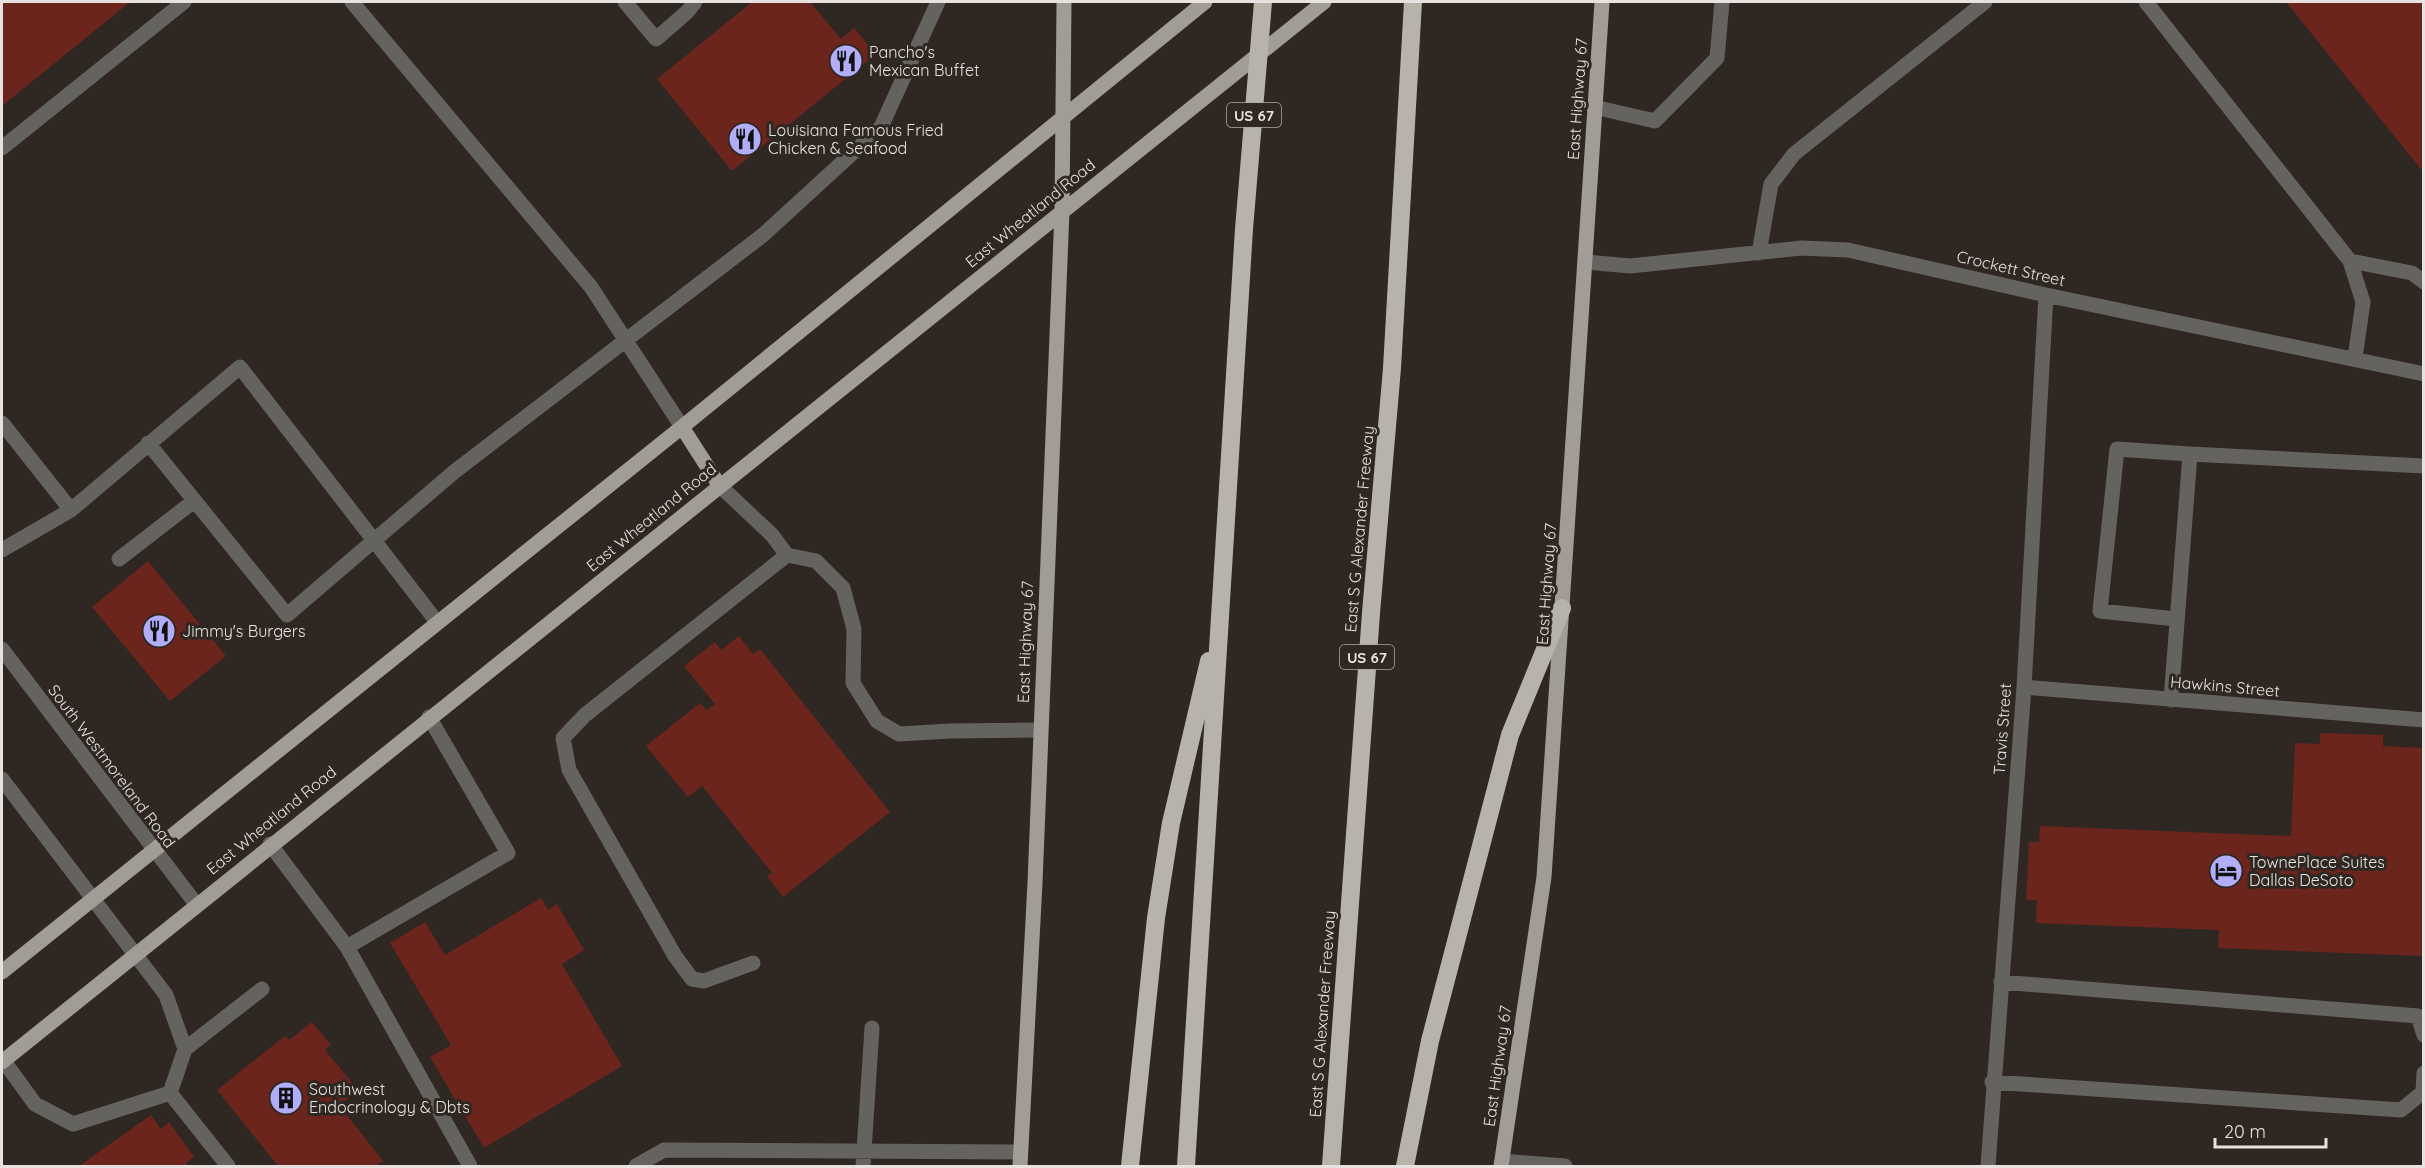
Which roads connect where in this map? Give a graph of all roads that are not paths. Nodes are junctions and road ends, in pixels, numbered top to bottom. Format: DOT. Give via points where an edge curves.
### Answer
graph roads {
  1 [pos="184,2"];
  2 [pos="352,2"];
  3 [pos="625,2"];
  4 [pos="695,2"];
  5 [pos="938,2"];
  6 [pos="1064,2"];
  7 [pos="1205,2"];
  8 [pos="1263,2"];
  9 [pos="1324,2"];
  10 [pos="1413,2"];
  11 [pos="1602,2"];
  12 [pos="1722,2"];
  13 [pos="1985,2"];
  14 [pos="2146,2"];
  15 [pos="1594,107"];
  16 [pos="1063,118"];
  17 [pos="2,148"];
  18 [pos="1062,211"];
  19 [pos="1759,253"];
  20 [pos="2350,261"];
  21 [pos="1586,262"];
  22 [pos="2424,282"];
  23 [pos="2046,295"];
  24 [pos="625,341"];
  25 [pos="2355,358"];
  26 [pos="2424,374"];
  27 [pos="2,423"];
  28 [pos="682,427"];
  29 [pos="148,443"];
  30 [pos="2190,454"];
  31 [pos="2424,466"];
  32 [pos="719,485"];
  33 [pos="194,501"];
  34 [pos="71,510"];
  35 [pos="376,540"];
  36 [pos="2,550"];
  37 [pos="787,555"];
  38 [pos="119,559"];
  39 [pos="1562,608"];
  40 [pos="1222,609"];
  41 [pos="2176,619"];
  42 [pos="437,622"];
  43 [pos="2,649"];
  44 [pos="2024,687"];
  45 [pos="2171,700"];
  46 [pos="429,717"];
  47 [pos="2424,720"];
  48 [pos="1040,730"];
  49 [pos="2,779"];
  50 [pos="270,844"];
  51 [pos="153,850"];
  52 [pos="92,899"];
  53 [pos="196,904"];
  54 [pos="347,947"];
  55 [pos="135,953"];
  56 [pos="753,963"];
  57 [pos="2,972"];
  58 [pos="2001,982"];
  59 [pos="262,989"];
  60 [pos="872,1028"];
  61 [pos="2424,1035"];
  62 [pos="185,1049"];
  63 [pos="2,1061"];
  64 [pos="2424,1073"];
  65 [pos="1992,1082"];
  66 [pos="170,1093"];
  67 [pos="865,1150"];
  68 [pos="1020,1159"];
  69 [pos="1501,1164"];
  70 [pos="228,1167"];
  71 [pos="470,1167"];
  72 [pos="636,1167"];
  73 [pos="863,1167"];
  74 [pos="1130,1167"];
  75 [pos="1186,1167"];
  76 [pos="1331,1167"];
  77 [pos="1405,1167"];
  78 [pos="1565,1167"];
  79 [pos="1988,1167"];
  1 -- 17 [label="street"];
  2 -- 24 [label="street" via="591,287"];
  3 -- 4 [label="street" via="656,39"];
  5 -- 24 [label="street" via="881,127 763,235"];
  6 -- 16 [label="main road, East Highway 67"];
  7 -- 16 [label="main road"];
  8 -- 40 [label="highway, US 67" via="1244,229"];
  9 -- 18 [label="main road, East Wheatland Road"];
  10 -- 76 [label="highway, East S G Alexander Freeway / US 67" via="1392,368"];
  11 -- 15 [label="main road, East Highway 67"];
  12 -- 15 [label="street" via="1717,58 1655,121"];
  13 -- 19 [label="street" via="1794,154 1771,184"];
  14 -- 20 [label="street"];
  15 -- 21 [label="main road, East Highway 67"];
  16 -- 18 [label="main road, East Highway 67"];
  16 -- 28 [label="main road"];
  18 -- 32 [label="main road, East Wheatland Road"];
  18 -- 48 [label="main road, East Highway 67"];
  19 -- 21 [label="street, Crockett Street" via="1630,266"];
  19 -- 23 [label="street, Crockett Street" via="1801,248 1848,249"];
  20 -- 22 [label="street" via="2412,273"];
  20 -- 25 [label="street" via="2363,302"];
  21 -- 39 [label="main road, East Highway 67"];
  23 -- 25 [label="street, Crockett Street"];
  23 -- 44 [label="street, Travis Street"];
  24 -- 28 [label="street"];
  24 -- 35 [label="street" via="454,471"];
  25 -- 26 [label="street, Crockett Street"];
  27 -- 34 [label="street"];
  28 -- 32 [label="main road"];
  28 -- 42 [label="main road"];
  29 -- 33 [label="street"];
  29 -- 34 [label="street"];
  29 -- 35 [label="street" via="240,367"];
  30 -- 31 [label="street"];
  30 -- 41 [label="street"];
  30 -- 41 [label="street" via="2117,449 2100,612"];
  32 -- 37 [label="street" via="772,535"];
  32 -- 46 [label="main road, East Wheatland Road"];
  33 -- 35 [label="street" via="287,615"];
  33 -- 38 [label="street"];
  34 -- 36 [label="street"];
  35 -- 42 [label="street"];
  37 -- 48 [label="street" via="816,561 843,588 854,629 854,683 877,721 899,734"];
  37 -- 56 [label="street" via="585,715 563,738 568,770 692,979 704,981"];
  39 -- 69 [label="main road, East Highway 67" via="1544,877"];
  39 -- 77 [label="highway" via="1510,735 1430,1041"];
  40 -- 74 [label="highway" via="1171,823 1156,918"];
  40 -- 75 [label="highway, US 67"];
  41 -- 45 [label="street"];
  42 -- 51 [label="main road"];
  43 -- 51 [label="street, South Westmoreland Road"];
  44 -- 45 [label="street, Hawkins Street"];
  44 -- 58 [label="street, Travis Street"];
  45 -- 47 [label="street, Hawkins Street"];
  46 -- 50 [label="main road, East Wheatland Road"];
  46 -- 54 [label="street" via="508,853"];
  48 -- 68 [label="main road, East Highway 67"];
  49 -- 52 [label="street"];
  50 -- 53 [label="main road, East Wheatland Road"];
  50 -- 54 [label="street"];
  51 -- 52 [label="main road"];
  51 -- 53 [label="street, South Westmoreland Road"];
  52 -- 55 [label="street"];
  52 -- 57 [label="main road"];
  53 -- 55 [label="main road, East Wheatland Road"];
  54 -- 71 [label="street"];
  55 -- 62 [label="street" via="166,995"];
  55 -- 63 [label="main road, East Wheatland Road"];
  58 -- 61 [label="street" via="2418,1016"];
  58 -- 65 [label="street, Travis Street"];
  59 -- 62 [label="street"];
  60 -- 67 [label="street"];
  62 -- 66 [label="street"];
  63 -- 66 [label="street" via="35,1104 73,1124"];
  64 -- 65 [label="street" via="2423,1092 2401,1110"];
  65 -- 79 [label="street, Travis Street"];
  66 -- 70 [label="street"];
  67 -- 68 [label="street"];
  67 -- 72 [label="street" via="664,1150"];
  67 -- 73 [label="street"];
  69 -- 78 [label="street"];
}
